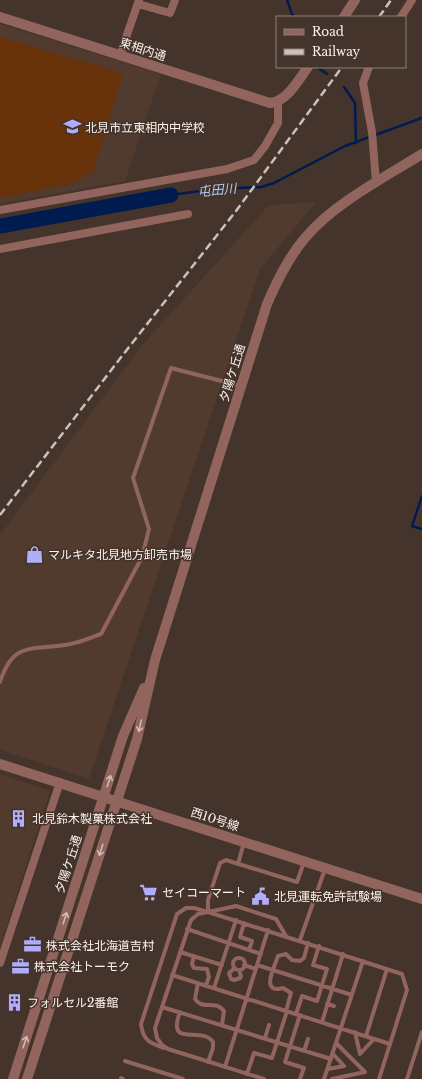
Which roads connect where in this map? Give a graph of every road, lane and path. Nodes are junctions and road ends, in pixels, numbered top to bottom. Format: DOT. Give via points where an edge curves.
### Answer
graph roads {
  1 [pos="175,0"];
  2 [pos="355,0"];
  3 [pos="412,0"];
  4 [pos="138,2"];
  5 [pos="345,16"];
  6 [pos="402,16"];
  7 [pos="0,17"];
  8 [pos="120,55"];
  9 [pos="307,68"];
  10 [pos="369,68"];
  11 [pos="278,102"];
  12 [pos="422,154"];
  13 [pos="376,182"];
  14 [pos="0,210"];
  15 [pos="188,214"];
  16 [pos="0,249"];
  17 [pos="241,386"];
  18 [pos="155,660"];
  19 [pos="0,682"];
  20 [pos="0,764"];
  21 [pos="60,782"];
  22 [pos="104,796"];
  23 [pos="117,801"];
  24 [pos="245,842"];
  25 [pos="304,861"];
  26 [pos="238,864"];
  27 [pos="325,868"];
  28 [pos="422,899"];
  29 [pos="208,912"];
  30 [pos="236,920"];
  31 [pos="244,923"];
  32 [pos="188,930"];
  33 [pos="268,930"];
  34 [pos="286,936"];
  35 [pos="300,940"];
  36 [pos="229,943"];
  37 [pos="308,943"];
  38 [pos="319,946"];
  39 [pos="249,950"];
  40 [pos="180,952"];
  41 [pos="261,954"];
  42 [pos="343,954"];
  43 [pos="194,956"];
  44 [pos="363,960"];
  45 [pos="0,963"];
  46 [pos="244,965"];
  47 [pos="257,967"];
  48 [pos="221,968"];
  49 [pos="237,969"];
  50 [pos="388,969"];
  51 [pos="273,970"];
  52 [pos="229,973"];
  53 [pos="337,973"];
  54 [pos="343,974"];
  55 [pos="172,975"];
  56 [pos="198,983"];
  57 [pos="206,985"];
  58 [pos="322,985"];
  59 [pos="214,988"];
  60 [pos="332,989"];
  61 [pos="352,995"];
  62 [pos="247,998"];
  63 [pos="327,1004"];
  64 [pos="162,1006"];
  65 [pos="334,1006"];
  66 [pos="287,1011"];
  67 [pos="180,1012"];
  68 [pos="298,1015"];
  69 [pos="322,1022"];
  70 [pos="222,1025"];
  71 [pos="269,1025"];
  72 [pos="341,1028"];
  73 [pos="237,1029"];
  74 [pos="355,1032"];
  75 [pos="422,1032"];
  76 [pos="366,1036"];
  77 [pos="265,1038"];
  78 [pos="374,1038"];
  79 [pos="308,1039"];
  80 [pos="277,1042"];
  81 [pos="336,1043"];
  82 [pos="390,1044"];
  83 [pos="290,1046"];
  84 [pos="168,1049"];
  85 [pos="304,1051"];
  86 [pos="333,1054"];
  87 [pos="331,1059"];
  88 [pos="125,1061"];
  89 [pos="208,1062"];
  90 [pos="225,1067"];
  91 [pos="328,1069"];
  92 [pos="247,1074"];
  93 [pos="13,1079"];
  94 [pos="27,1079"];
  95 [pos="183,1079"];
  96 [pos="264,1079"];
  97 [pos="300,1079"];
  98 [pos="324,1079"];
  99 [pos="332,1079"];
  100 [pos="379,1079"];
  101 [pos="407,1079"];
  1 -- 4 [label="street" via="170,13"];
  2 -- 5 [label="street"];
  3 -- 6 [label="street"];
  4 -- 8 [label="street"];
  7 -- 8 [label="street, 東相内通"];
  8 -- 11 [label="street, 東相内通" via="270,103"];
  9 -- 11 [label="street" via="286,96"];
  10 -- 13 [label="street" via="363,83 372,132"];
  11 -- 14 [label="street" via="278,123 254,160 227,168"];
  12 -- 13 [label="street, 夕陽ケ丘通"];
  13 -- 17 [label="street, 夕陽ケ丘通" via="325,217 289,259 267,304"];
  15 -- 16 [label="street"];
  17 -- 18 [label="street, 夕陽ケ丘通"];
  17 -- 19 [label="lane" via="171,368 133,478 149,529 142,558 101,634 68,645 23,649 6,666"];
  22 -- 18 [label="street, 夕陽ケ丘通, one-way" via="123,736"];
  18 -- 23 [label="street, 夕陽ケ丘通, one-way" via="137,739"];
  20 -- 21 [label="street, 西10号線"];
  21 -- 22 [label="street, 西10号線"];
  21 -- 45 [label="street"];
  22 -- 23 [label="street, 西10号線"];
  93 -- 22 [label="street, 夕陽ケ丘通, one-way"];
  23 -- 24 [label="street, 西10号線"];
  23 -- 94 [label="street, 夕陽ケ丘通, one-way"];
  24 -- 25 [label="street, 西10号線"];
  24 -- 26 [label="lane"];
  25 -- 26 [label="lane" via="297,882"];
  25 -- 27 [label="street, 西10号線"];
  26 -- 29 [label="lane" via="226,860 220,863 208,900"];
  27 -- 28 [label="street, 西10号線"];
  27 -- 35 [label="lane"];
  29 -- 30 [label="lane"];
  29 -- 32 [label="lane" via="198,914 191,920"];
  29 -- 34 [label="lane" via="236,906 276,919"];
  29 -- 84 [label="lane" via="186,908 177,914 141,1024 143,1035 149,1043"];
  30 -- 31 [label="lane"];
  30 -- 36 [label="lane"];
  31 -- 33 [label="lane"];
  31 -- 39 [label="lane" via="240,937 252,941"];
  32 -- 36 [label="lane"];
  32 -- 40 [label="lane"];
  33 -- 34 [label="lane"];
  33 -- 41 [label="lane"];
  34 -- 35 [label="lane"];
  35 -- 37 [label="lane"];
  36 -- 39 [label="lane"];
  36 -- 48 [label="lane"];
  37 -- 38 [label="lane"];
  37 -- 51 [label="lane" via="304,958 296,962 286,954 281,954"];
  38 -- 42 [label="lane"];
  38 -- 58 [label="lane" via="313,965 327,969"];
  39 -- 41 [label="lane"];
  40 -- 43 [label="lane"];
  40 -- 55 [label="lane"];
  41 -- 47 [label="lane"];
  42 -- 44 [label="lane"];
  42 -- 53 [label="lane"];
  43 -- 48 [label="lane"];
  43 -- 57 [label="lane" via="194,968 204,968 209,972"];
  44 -- 50 [label="lane"];
  44 -- 61 [label="lane"];
  46 -- 47 [label="lane"];
  46 -- 49 [label="lane"];
  46 -- 49 [label="lane" via="243,959 237,958 233,963"];
  47 -- 51 [label="lane"];
  47 -- 62 [label="lane"];
  48 -- 52 [label="lane"];
  48 -- 59 [label="lane"];
  49 -- 52 [label="lane"];
  49 -- 52 [label="lane" via="241,976 237,980 231,979"];
  50 -- 76 [label="lane"];
  50 -- 82 [label="lane" via="402,974 407,990"];
  51 -- 58 [label="lane"];
  51 -- 66 [label="lane" via="270,985 276,990 287,989 291,993"];
  53 -- 54 [label="lane"];
  53 -- 60 [label="lane"];
  55 -- 56 [label="lane"];
  55 -- 64 [label="lane"];
  56 -- 57 [label="lane"];
  56 -- 70 [label="lane" via="195,999 203,1006 221,1006 224,1011"];
  57 -- 59 [label="lane"];
  58 -- 60 [label="lane"];
  58 -- 68 [label="lane" via="317,1001 302,996"];
  59 -- 62 [label="lane"];
  60 -- 61 [label="lane"];
  60 -- 63 [label="lane"];
  61 -- 72 [label="lane"];
  62 -- 66 [label="lane"];
  62 -- 73 [label="lane"];
  63 -- 65 [label="lane"];
  63 -- 69 [label="lane"];
  64 -- 67 [label="lane"];
  64 -- 84 [label="lane" via="155,1028 157,1038"];
  66 -- 68 [label="lane"];
  66 -- 80 [label="lane"];
  67 -- 70 [label="lane"];
  67 -- 89 [label="lane" via="176,1026 178,1031 189,1036 205,1035 213,1042"];
  68 -- 69 [label="lane"];
  68 -- 83 [label="lane"];
  69 -- 72 [label="lane"];
  70 -- 73 [label="lane"];
  71 -- 77 [label="lane"];
  72 -- 74 [label="lane"];
  72 -- 81 [label="lane"];
  73 -- 77 [label="lane"];
  73 -- 90 [label="lane"];
  74 -- 76 [label="lane"];
  74 -- 78 [label="lane" via="360,1054"];
  75 -- 101 [label="lane"];
  76 -- 78 [label="lane"];
  77 -- 80 [label="lane"];
  78 -- 82 [label="lane"];
  79 -- 85 [label="lane"];
  80 -- 83 [label="lane"];
  80 -- 92 [label="lane" via="272,1058 254,1053"];
  81 -- 86 [label="lane"];
  81 -- 99 [label="lane" via="365,1072"];
  82 -- 100 [label="lane"];
  83 -- 85 [label="lane"];
  83 -- 97 [label="lane" via="285,1062 304,1068"];
  84 -- 89 [label="lane"];
  85 -- 87 [label="lane"];
  86 -- 87 [label="lane"];
  86 -- 91 [label="lane" via="344,1066"];
  87 -- 91 [label="lane"];
  88 -- 95 [label="lane"];
  89 -- 90 [label="lane"];
  90 -- 92 [label="lane"];
  91 -- 98 [label="lane"];
  92 -- 96 [label="lane"];
}
